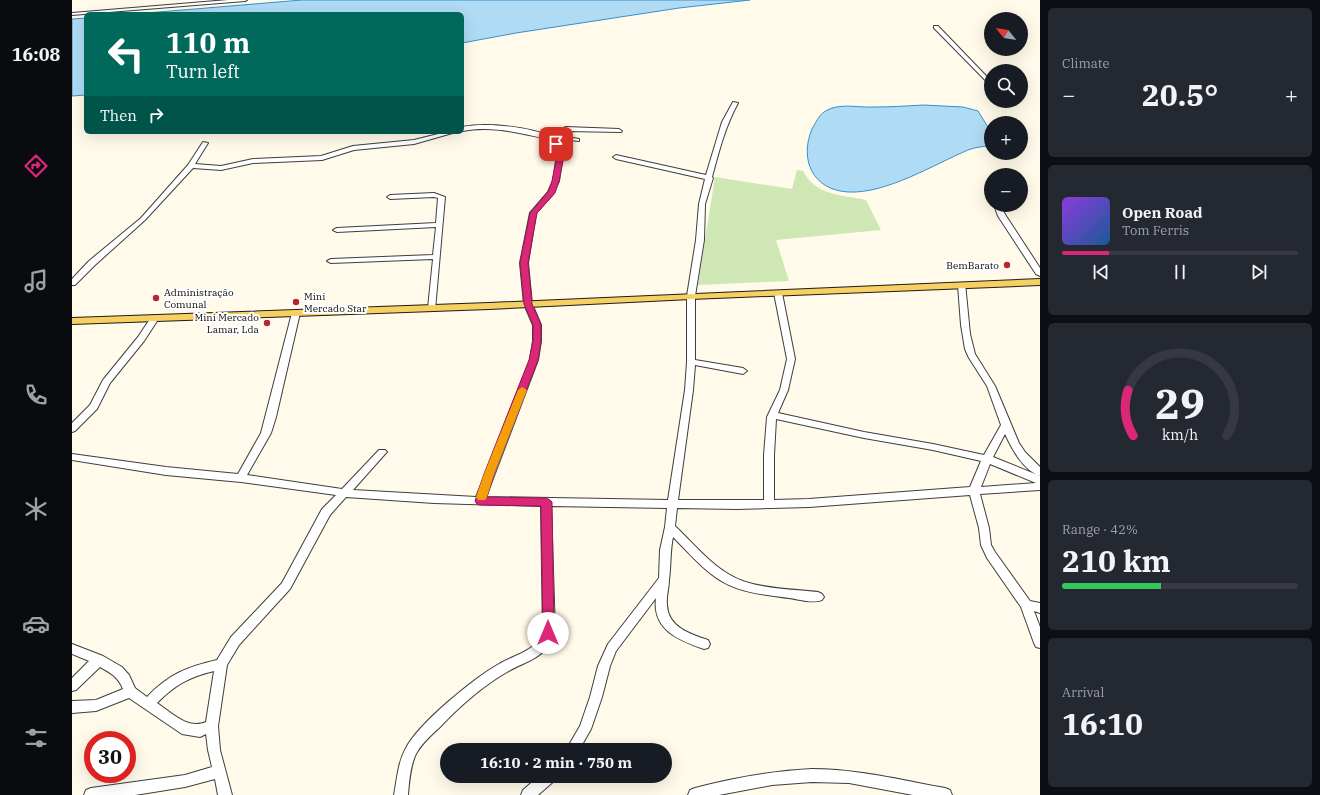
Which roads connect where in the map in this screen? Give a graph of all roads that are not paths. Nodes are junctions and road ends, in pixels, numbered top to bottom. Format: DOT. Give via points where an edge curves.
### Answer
graph roads {
  1 [pos="246,0"];
  2 [pos="97,12"];
  3 [pos="84,13"];
  4 [pos="72,14"];
  5 [pos="936,26"];
  6 [pos="984,77"];
  7 [pos="735,103"];
  8 [pos="464,128"];
  9 [pos="618,131"];
  10 [pos="446,134"];
  11 [pos="556,138"];
  12 [pos="577,140"];
  13 [pos="205,143"];
  14 [pos="616,157"];
  15 [pos="191,166"];
  16 [pos="710,178"];
  17 [pos="390,197"];
  18 [pos="1000,212"];
  19 [pos="440,225"];
  20 [pos="337,230"];
  21 [pos="437,257"];
  22 [pos="331,261"];
  23 [pos="1040,274"];
  24 [pos="1040,282"];
  25 [pos="72,283"];
  26 [pos="962,285"];
  27 [pos="778,293"];
  28 [pos="691,296"];
  29 [pos="528,304"];
  30 [pos="432,308"];
  31 [pos="296,313"];
  32 [pos="155,318"];
  33 [pos="72,321"];
  34 [pos="691,362"];
  35 [pos="743,371"];
  36 [pos="773,415"];
  37 [pos="1005,426"];
  38 [pos="72,429"];
  39 [pos="382,452"];
  40 [pos="72,458"];
  41 [pos="987,459"];
  42 [pos="1040,472"];
  43 [pos="241,478"];
  44 [pos="1040,480"];
  45 [pos="1040,486"];
  46 [pos="974,491"];
  47 [pos="346,493"];
  48 [pos="480,501"];
  49 [pos="546,502"];
  50 [pos="672,503"];
  51 [pos="768,504"];
  52 [pos="670,527"];
  53 [pos="664,579"];
  54 [pos="818,597"];
  55 [pos="1026,605"];
  56 [pos="1040,608"];
  57 [pos="1040,643"];
  58 [pos="704,644"];
  59 [pos="72,649"];
  60 [pos="99,660"];
  61 [pos="221,664"];
  62 [pos="72,686"];
  63 [pos="130,692"];
  64 [pos="148,704"];
  65 [pos="72,707"];
  66 [pos="212,726"];
  67 [pos="576,743"];
  68 [pos="218,772"];
  69 [pos="541,783"];
  70 [pos="92,795"];
  71 [pos="225,795"];
  72 [pos="401,795"];
  73 [pos="528,795"];
  74 [pos="695,795"];
  75 [pos="946,795"];
  1 -- 2 [label="street"];
  3 -- 4 [label="street"];
  5 -- 6 [label="street"];
  7 -- 16 [label="street" via="719,139"];
  8 -- 11 [label="street" via="471,126 501,128"];
  9 -- 11 [label="street" via="566,129"];
  10 -- 15 [label="street" via="422,141 353,148 322,158 253,161 221,168"];
  11 -- 12 [label="street"];
  11 -- 29 [label="street" via="559,158 556,181 551,193 533,213 524,260"];
  13 -- 15 [label="street"];
  14 -- 16 [label="street"];
  15 -- 25 [label="street" via="143,219"];
  16 -- 28 [label="street" via="702,204 700,240"];
  17 -- 19 [label="street" via="442,197"];
  18 -- 23 [label="street"];
  19 -- 20 [label="street"];
  19 -- 21 [label="street"];
  21 -- 22 [label="street"];
  21 -- 30 [label="street"];
  24 -- 26 [label="main road"];
  26 -- 27 [label="main road"];
  26 -- 37 [label="street" via="969,348 991,386"];
  27 -- 28 [label="main road"];
  27 -- 36 [label="street" via="791,360 784,390"];
  28 -- 29 [label="main road"];
  28 -- 34 [label="street"];
  29 -- 30 [label="main road"];
  29 -- 48 [label="street" via="537,325 534,360"];
  30 -- 31 [label="main road"];
  31 -- 32 [label="main road"];
  31 -- 43 [label="street" via="271,418 266,433"];
  32 -- 33 [label="main road"];
  32 -- 38 [label="street" via="106,382 94,407"];
  34 -- 35 [label="street"];
  34 -- 50 [label="street"];
  36 -- 41 [label="street"];
  36 -- 51 [label="street"];
  37 -- 41 [label="street"];
  37 -- 42 [label="street" via="1028,462"];
  39 -- 47 [label="street"];
  40 -- 43 [label="street" via="166,472"];
  41 -- 44 [label="street"];
  41 -- 46 [label="street"];
  43 -- 47 [label="street"];
  45 -- 46 [label="street"];
  46 -- 51 [label="street"];
  46 -- 55 [label="street" via="986,545"];
  47 -- 48 [label="street"];
  47 -- 61 [label="street" via="322,518 286,586 235,641"];
  48 -- 49 [label="street"];
  49 -- 50 [label="street"];
  49 -- 72 [label="street" via="548,633 544,644 534,653 486,678 450,708 410,752 405,765"];
  50 -- 51 [label="street"];
  50 -- 52 [label="street"];
  52 -- 53 [label="street" via="665,550"];
  52 -- 54 [label="street" via="728,579 747,586"];
  53 -- 58 [label="street" via="662,614 670,627 685,637"];
  53 -- 67 [label="street" via="612,648 585,728"];
  55 -- 56 [label="street"];
  55 -- 57 [label="street"];
  59 -- 60 [label="street"];
  60 -- 62 [label="street"];
  60 -- 63 [label="street" via="118,671 125,679"];
  61 -- 64 [label="street" via="177,677"];
  61 -- 66 [label="street"];
  63 -- 64 [label="street"];
  63 -- 65 [label="street" via="96,706"];
  64 -- 66 [label="street" via="186,730 200,731"];
  66 -- 68 [label="street"];
  68 -- 70 [label="street" via="184,781"];
  68 -- 71 [label="street"];
  69 -- 73 [label="street"];
  74 -- 75 [label="street" via="738,784 807,776 848,777"];
}
